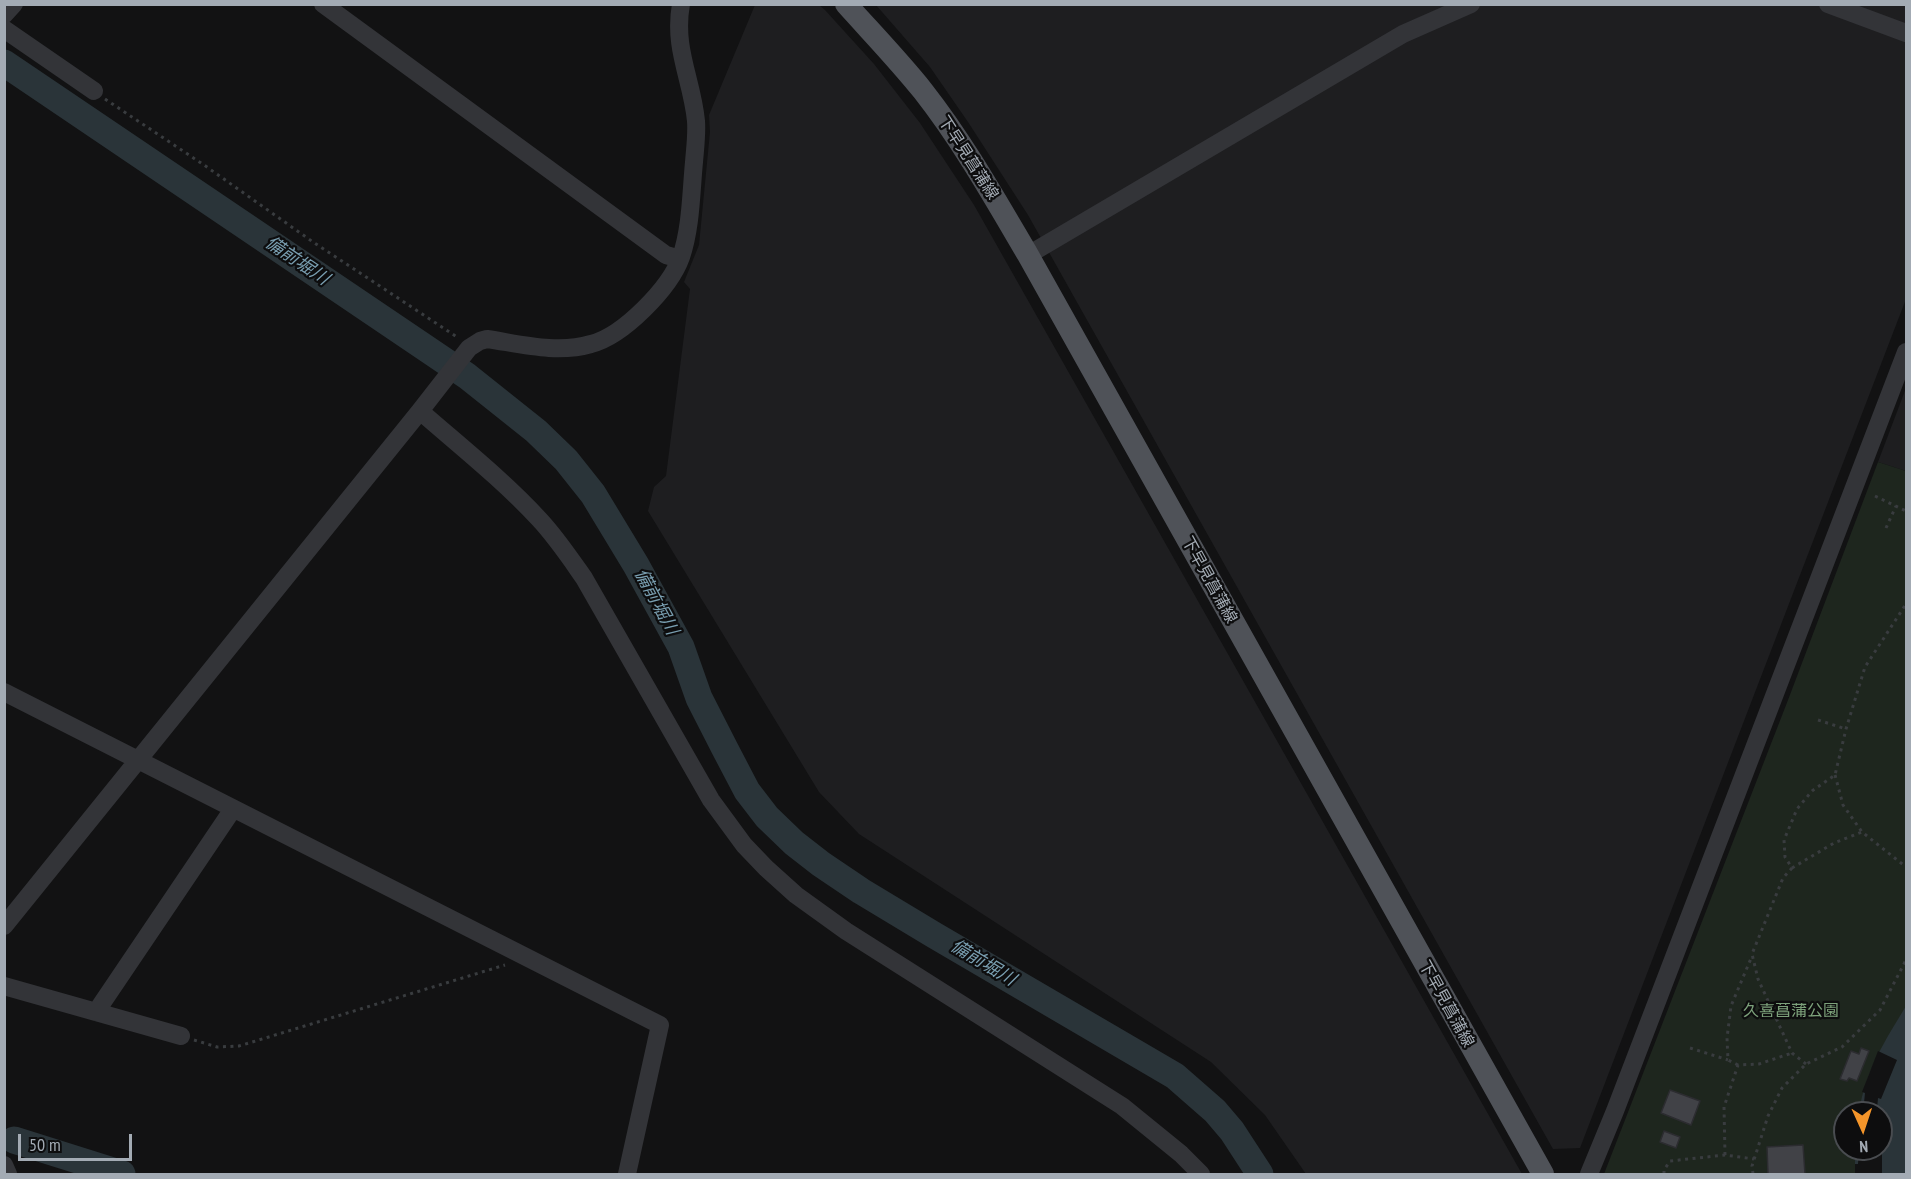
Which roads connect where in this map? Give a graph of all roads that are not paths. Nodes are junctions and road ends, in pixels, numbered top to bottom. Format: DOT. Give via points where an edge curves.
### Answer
graph roads {
  1 [pos="14,4"];
  2 [pos="323,4"];
  3 [pos="681,4"];
  4 [pos="846,4"];
  5 [pos="1471,4"];
  6 [pos="1828,4"];
  7 [pos="4,15"];
  8 [pos="4,29"];
  9 [pos="1906,33"];
  10 [pos="94,91"];
  11 [pos="1028,255"];
  12 [pos="680,260"];
  13 [pos="1906,352"];
  14 [pos="425,405"];
  15 [pos="4,692"];
  16 [pos="139,760"];
  17 [pos="233,809"];
  18 [pos="4,926"];
  19 [pos="4,986"];
  20 [pos="96,1012"];
  21 [pos="181,1036"];
  22 [pos="4,1165"];
  23 [pos="8,1174"];
  24 [pos="627,1174"];
  25 [pos="1201,1174"];
  26 [pos="1543,1174"];
  27 [pos="1589,1174"];
  1 -- 7 [label="street"];
  2 -- 12 [label="street" via="666,255"];
  3 -- 12 [label="street" via="680,48 696,125 687,236"];
  4 -- 11 [label="main road, 下早見菖蒲線" via="923,91"];
  5 -- 11 [label="street" via="1403,34"];
  6 -- 9 [label="street"];
  8 -- 10 [label="street"];
  11 -- 26 [label="main road, 下早見菖蒲線"];
  12 -- 14 [label="street" via="633,321 610,338 566,348 480,341 470,348"];
  13 -- 27 [label="street"];
  14 -- 16 [label="street"];
  14 -- 25 [label="street" via="539,519 562,548 584,578 711,800 766,868 846,931 1122,1106"];
  15 -- 16 [label="street"];
  16 -- 17 [label="street"];
  16 -- 18 [label="street"];
  17 -- 20 [label="street"];
  17 -- 24 [label="street" via="660,1025"];
  19 -- 20 [label="street"];
  20 -- 21 [label="street"];
  22 -- 23 [label="street"];
}
